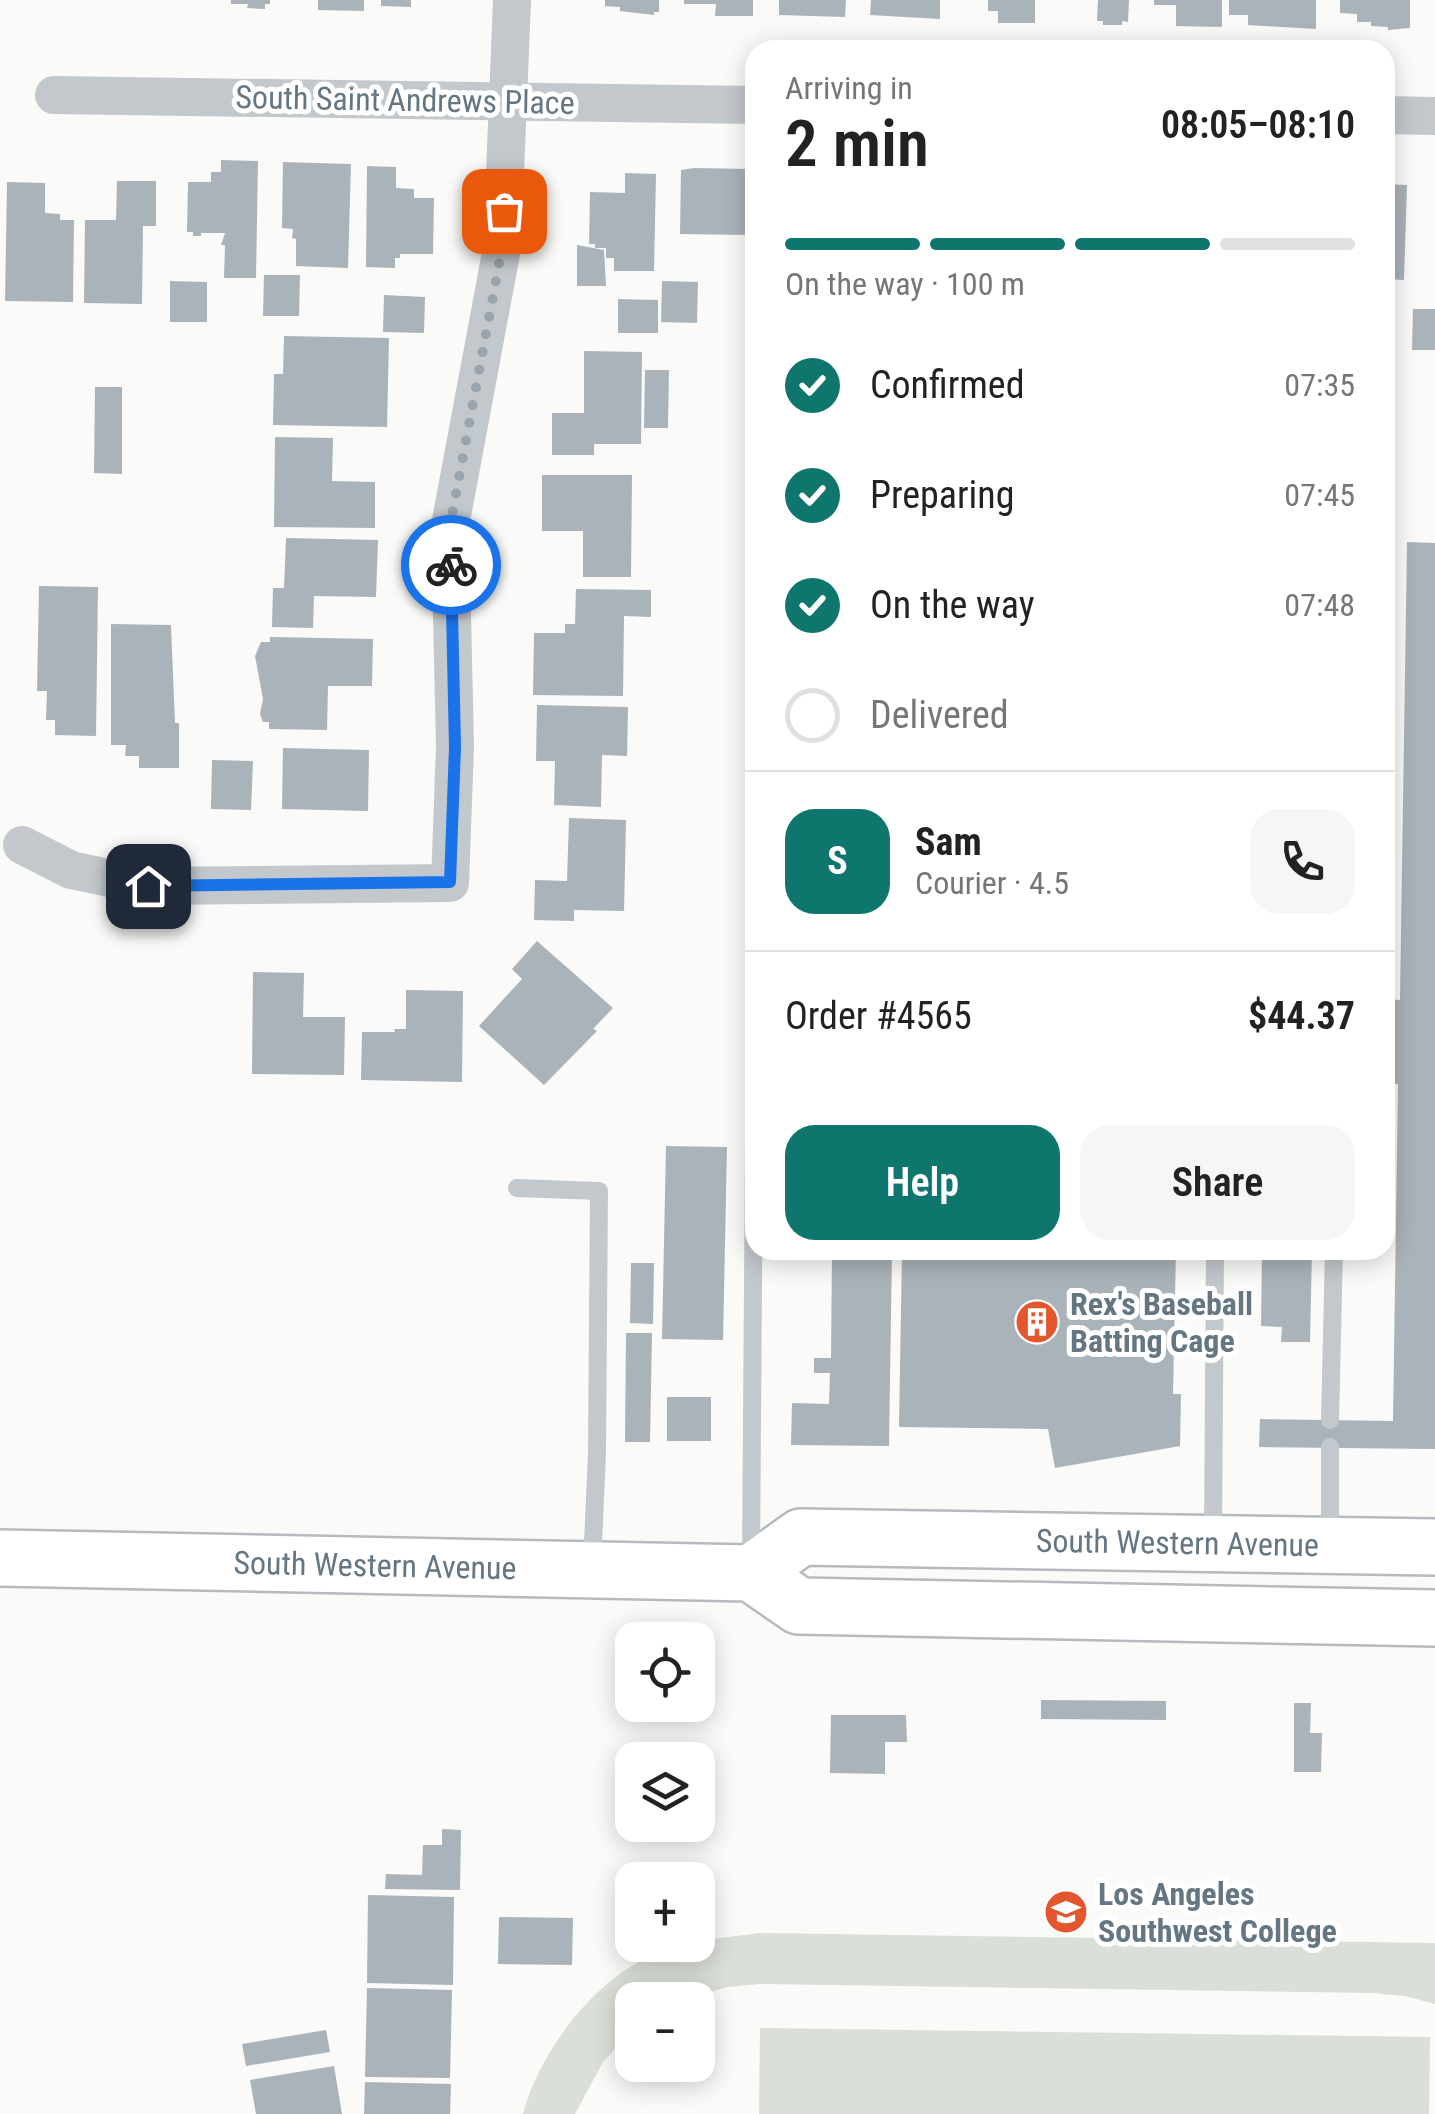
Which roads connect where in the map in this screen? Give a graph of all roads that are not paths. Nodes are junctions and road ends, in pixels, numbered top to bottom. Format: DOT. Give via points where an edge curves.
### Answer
graph roads {
  1 [pos="512,0"];
  2 [pos="54,95"];
  3 [pos="510,102"];
  4 [pos="745,106"];
  5 [pos="1395,115"];
  6 [pos="1435,116"];
  7 [pos="22,844"];
  8 [pos="517,1188"];
  9 [pos="753,1260"];
  10 [pos="1215,1260"];
  11 [pos="1334,1260"];
  12 [pos="1330,1420"];
  13 [pos="1330,1447"];
  14 [pos="1213,1546"];
  15 [pos="1330,1546"];
  16 [pos="1435,1547"];
  17 [pos="7,1558"];
  18 [pos="592,1570"];
  19 [pos="751,1573"];
  20 [pos="1435,1618"];
  1 -- 3 [label="street"];
  2 -- 3 [label="street, South Saint Andrews Place"];
  3 -- 4 [label="street, South Saint Andrews Place"];
  3 -- 7 [label="street" via="502,248 450,526 450,882 148,886 70,870"];
  5 -- 6 [label="street"];
  8 -- 18 [label="lane" via="599,1190"];
  9 -- 19 [label="lane"];
  10 -- 14 [label="lane"];
  11 -- 12 [label="lane"];
  13 -- 15 [label="lane"];
  14 -- 15 [label="main road, South Western Avenue"];
  14 -- 19 [label="main road, South Western Avenue" via="801,1538"];
  15 -- 16 [label="main road, South Western Avenue"];
  17 -- 18 [label="main road, South Western Avenue"];
  18 -- 19 [label="main road, South Western Avenue"];
  19 -- 20 [label="main road" via="799,1606"];
}
